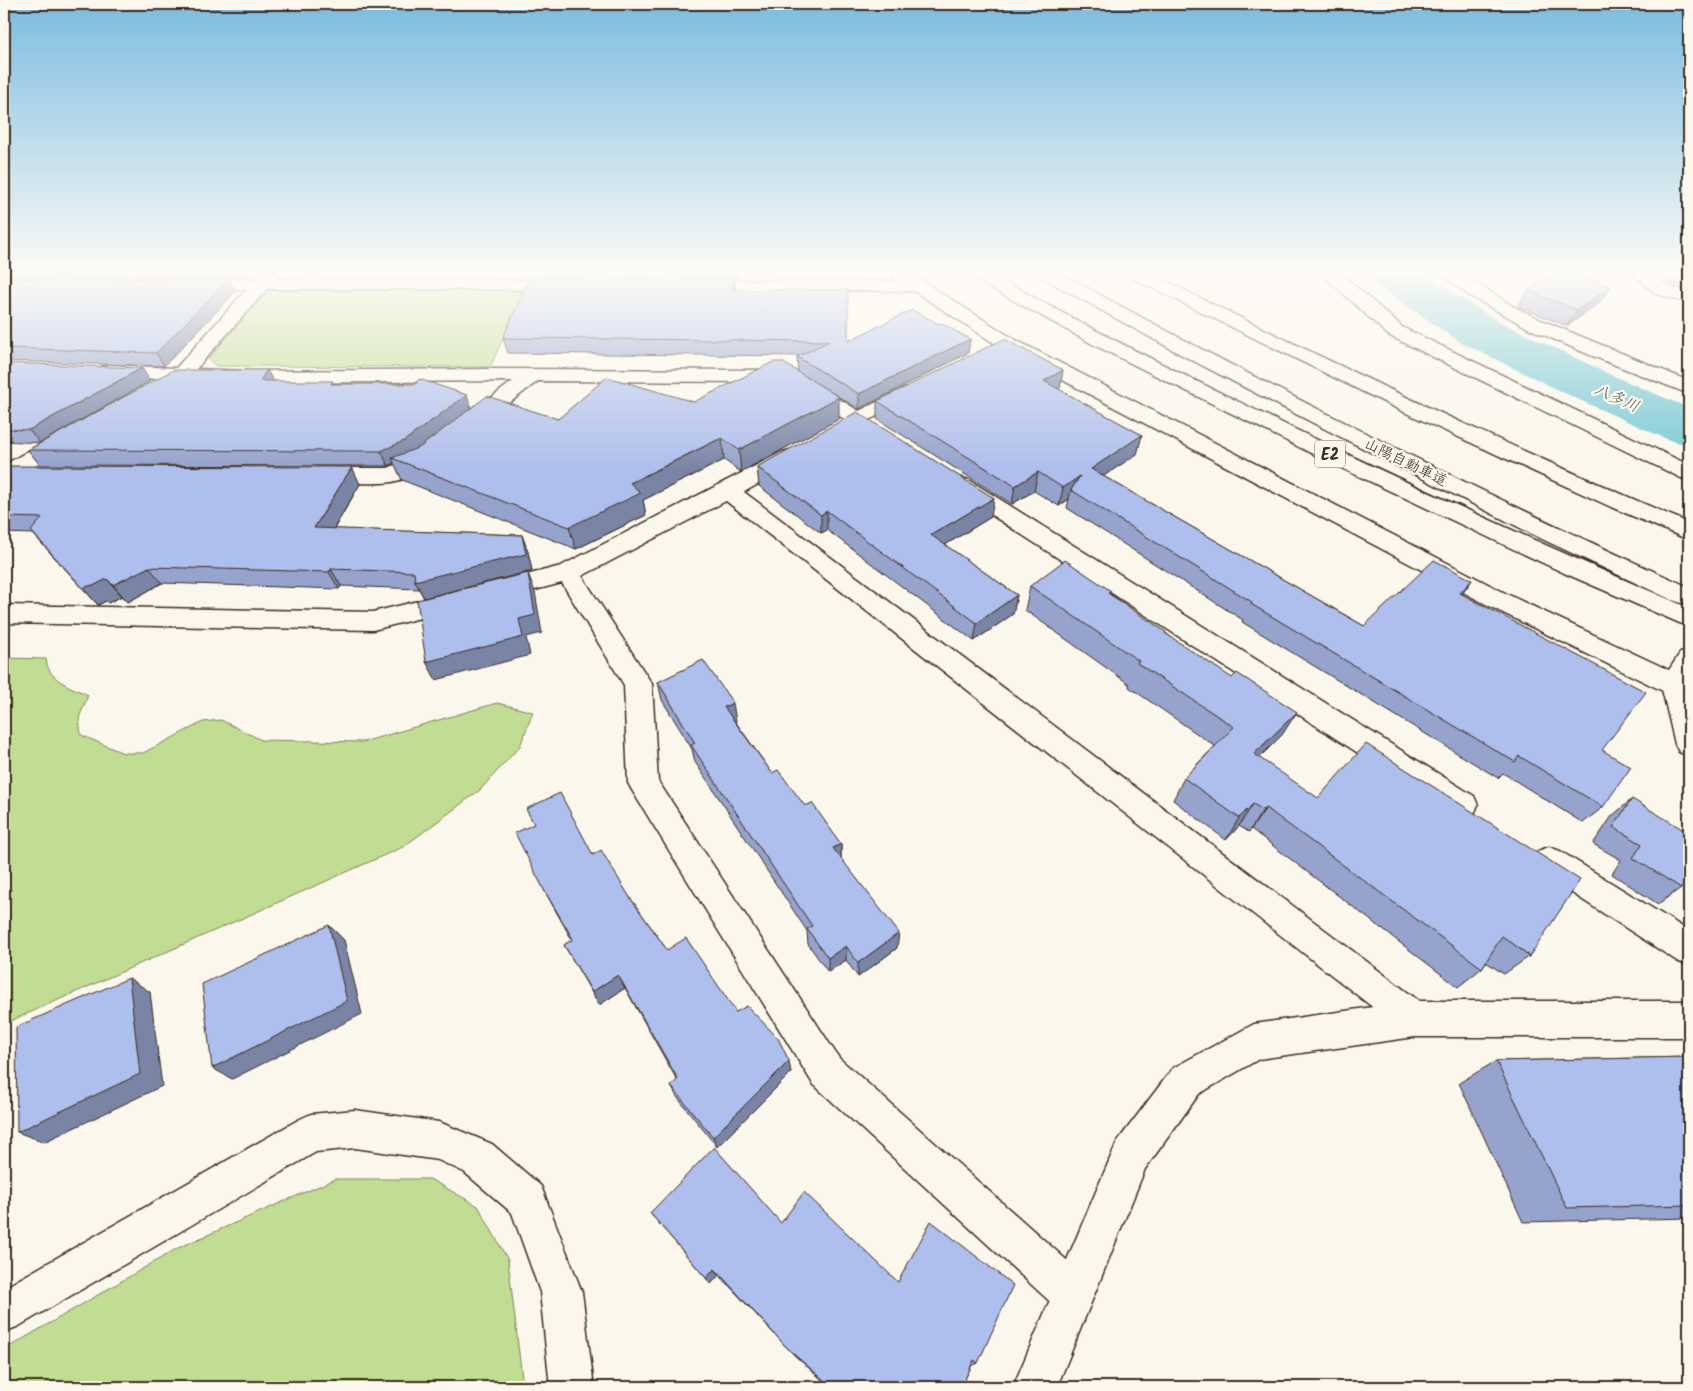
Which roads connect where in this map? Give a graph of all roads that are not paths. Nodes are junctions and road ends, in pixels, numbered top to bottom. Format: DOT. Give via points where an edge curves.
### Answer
graph roads {
  1 [pos="212,339"];
  2 [pos="986,339"];
  3 [pos="1098,339"];
  4 [pos="1166,339"];
  5 [pos="1266,339"];
  6 [pos="1299,339"];
  7 [pos="1411,339"];
  8 [pos="1570,339"];
  9 [pos="88,370"];
  10 [pos="180,375"];
  11 [pos="534,375"];
  12 [pos="928,384"];
  13 [pos="1689,388"];
  14 [pos="147,394"];
  15 [pos="858,419"];
  16 [pos="80,432"];
  17 [pos="832,433"];
  18 [pos="883,435"];
  19 [pos="806,448"];
  20 [pos="942,473"];
  21 [pos="1689,473"];
  22 [pos="4,474"];
  23 [pos="44,474"];
  24 [pos="302,475"];
  25 [pos="728,491"];
  26 [pos="1689,520"];
  27 [pos="1689,532"];
  28 [pos="568,573"];
  29 [pos="1689,598"];
  30 [pos="4,614"];
  31 [pos="1689,618"];
  32 [pos="1689,660"];
  33 [pos="1682,687"];
  34 [pos="1689,744"];
  35 [pos="1479,816"];
  36 [pos="1530,848"];
  37 [pos="1689,950"];
  38 [pos="1415,1019"];
  39 [pos="1689,1019"];
  40 [pos="1073,1294"];
  41 [pos="4,1311"];
  42 [pos="572,1387"];
  43 [pos="1035,1387"];
  1 -- 10 [label="main road"];
  2 -- 33 [label="main road" via="998,348 1488,595"];
  3 -- 31 [label="main road, E2" via="1436,505"];
  4 -- 29 [label="main road, 山陽自動車道 / E2" via="1476,497"];
  5 -- 27 [label="main road"];
  6 -- 26 [label="main road" via="1424,400"];
  7 -- 21 [label="main road"];
  8 -- 13 [label="main road"];
  9 -- 10 [label="main road"];
  10 -- 11 [label="main road" via="249,378"];
  10 -- 14 [label="main road"];
  11 -- 15 [label="main road" via="788,376"];
  11 -- 24 [label="main road" via="420,462 391,475"];
  12 -- 15 [label="main road"];
  15 -- 17 [label="main road"];
  15 -- 18 [label="main road"];
  16 -- 22 [label="main road"];
  19 -- 25 [label="main road"];
  20 -- 35 [label="main road"];
  22 -- 23 [label="main road"];
  25 -- 28 [label="main road"];
  25 -- 38 [label="main road"];
  28 -- 30 [label="main road" via="373,621"];
  28 -- 40 [label="main road" via="638,684 643,783 826,1071"];
  32 -- 33 [label="main road"];
  33 -- 34 [label="main road"];
  36 -- 37 [label="main road"];
  38 -- 39 [label="main road"];
  38 -- 40 [label="main road" via="1254,1042 1186,1081 1131,1156"];
  40 -- 43 [label="main road"];
  41 -- 42 [label="main road" via="311,1133 364,1130 439,1141 478,1158 527,1200 561,1292"];
}
